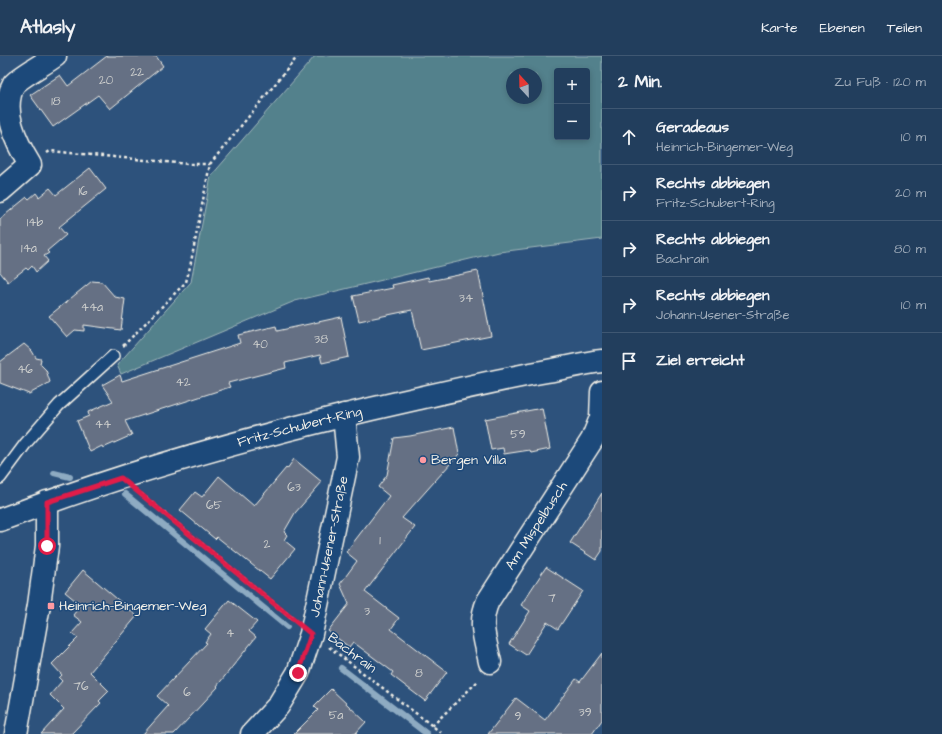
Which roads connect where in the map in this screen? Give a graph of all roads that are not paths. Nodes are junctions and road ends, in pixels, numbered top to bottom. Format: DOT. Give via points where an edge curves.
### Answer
graph roads {
  1 [pos="55,56"];
  2 [pos="0,190"];
  3 [pos="113,356"];
  4 [pos="600,361"];
  5 [pos="602,392"];
  6 [pos="344,415"];
  7 [pos="0,478"];
  8 [pos="47,502"];
  9 [pos="1,514"];
  10 [pos="490,662"];
  11 [pos="16,734"];
  12 [pos="252,734"];
  1 -- 2 [label="street" via="15,84 5,101 9,131 30,165"];
  3 -- 7 [label="lane" via="59,405"];
  4 -- 5 [label="street, Am Mispelbusch"];
  4 -- 6 [label="street, Fritz-Schubert-Ring"];
  5 -- 10 [label="street, Am Mispelbusch" via="601,418 592,440 484,610 482,626"];
  6 -- 8 [label="street, Fritz-Schubert-Ring" via="190,457"];
  6 -- 12 [label="street, Johann-Usener-Straße" via="348,457 311,634 298,673 278,706"];
  8 -- 9 [label="street, Fritz-Schubert-Ring"];
  8 -- 11 [label="street" via="47,546"];
}
